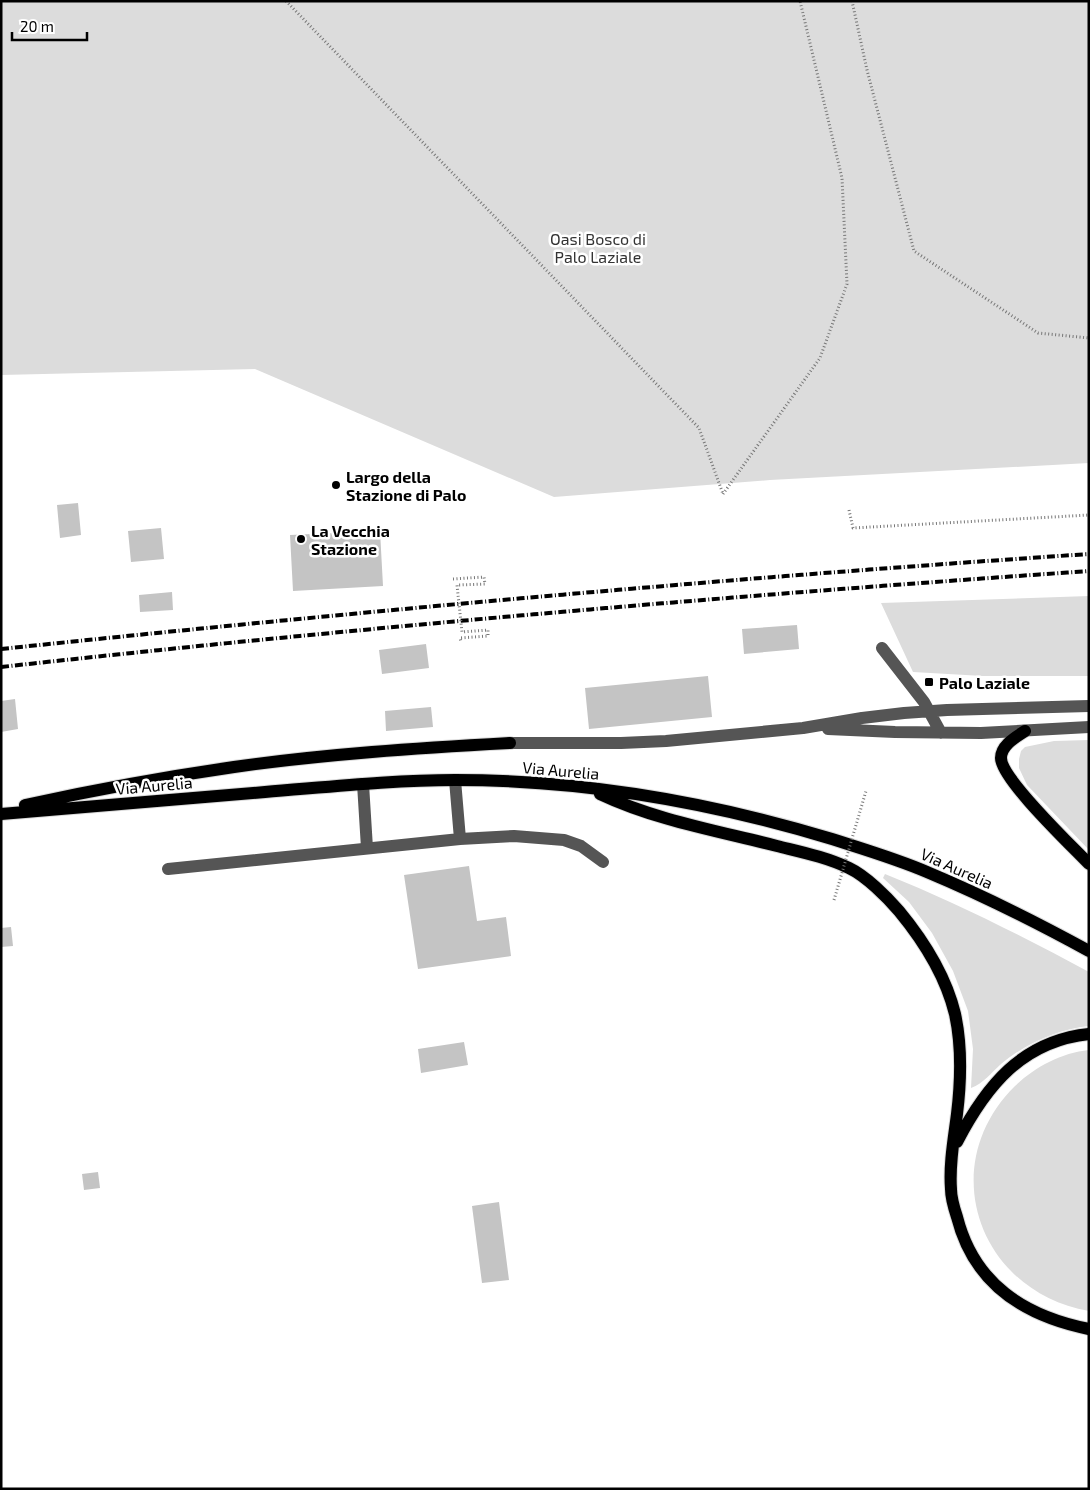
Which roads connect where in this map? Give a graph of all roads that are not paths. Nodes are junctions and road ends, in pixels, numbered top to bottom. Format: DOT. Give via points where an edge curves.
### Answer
graph roads {
  1 [pos="882,648"];
  2 [pos="1089,706"];
  3 [pos="930,712"];
  4 [pos="1089,727"];
  5 [pos="803,728"];
  6 [pos="1025,731"];
  7 [pos="941,733"];
  8 [pos="510,743"];
  9 [pos="455,780"];
  10 [pos="363,784"];
  11 [pos="589,788"];
  12 [pos="1,812"];
  13 [pos="460,838"];
  14 [pos="367,848"];
  15 [pos="603,862"];
  16 [pos="1089,864"];
  17 [pos="168,869"];
  18 [pos="1089,951"];
  19 [pos="1089,1034"];
  20 [pos="952,1151"];
  21 [pos="1089,1329"];
  1 -- 3 [label="street"];
  2 -- 3 [label="street"];
  3 -- 5 [label="street" via="862,718"];
  3 -- 7 [label="street"];
  4 -- 6 [label="street"];
  5 -- 7 [label="street"];
  5 -- 8 [label="street" via="666,741"];
  6 -- 7 [label="street"];
  6 -- 16 [label="main road" via="1004,748 1003,767 1016,786"];
  8 -- 12 [label="main road" via="235,767 147,781"];
  9 -- 10 [label="main road, Via Aurelia"];
  9 -- 11 [label="main road, Via Aurelia"];
  9 -- 13 [label="street"];
  10 -- 12 [label="main road, Via Aurelia"];
  10 -- 14 [label="street"];
  11 -- 18 [label="main road, Via Aurelia" via="708,807 851,845 925,871"];
  11 -- 20 [label="main road" via="628,806 668,818 817,856 850,868 877,888 920,940 941,977 955,1014 960,1084"];
  13 -- 14 [label="street"];
  13 -- 15 [label="street" via="514,836 564,840 581,846"];
  14 -- 17 [label="street"];
  19 -- 20 [label="main road" via="1053,1043 1007,1070 971,1114"];
  20 -- 21 [label="main road" via="951,1189 955,1210 961,1233 975,1261 1009,1298 1052,1320"];
}
